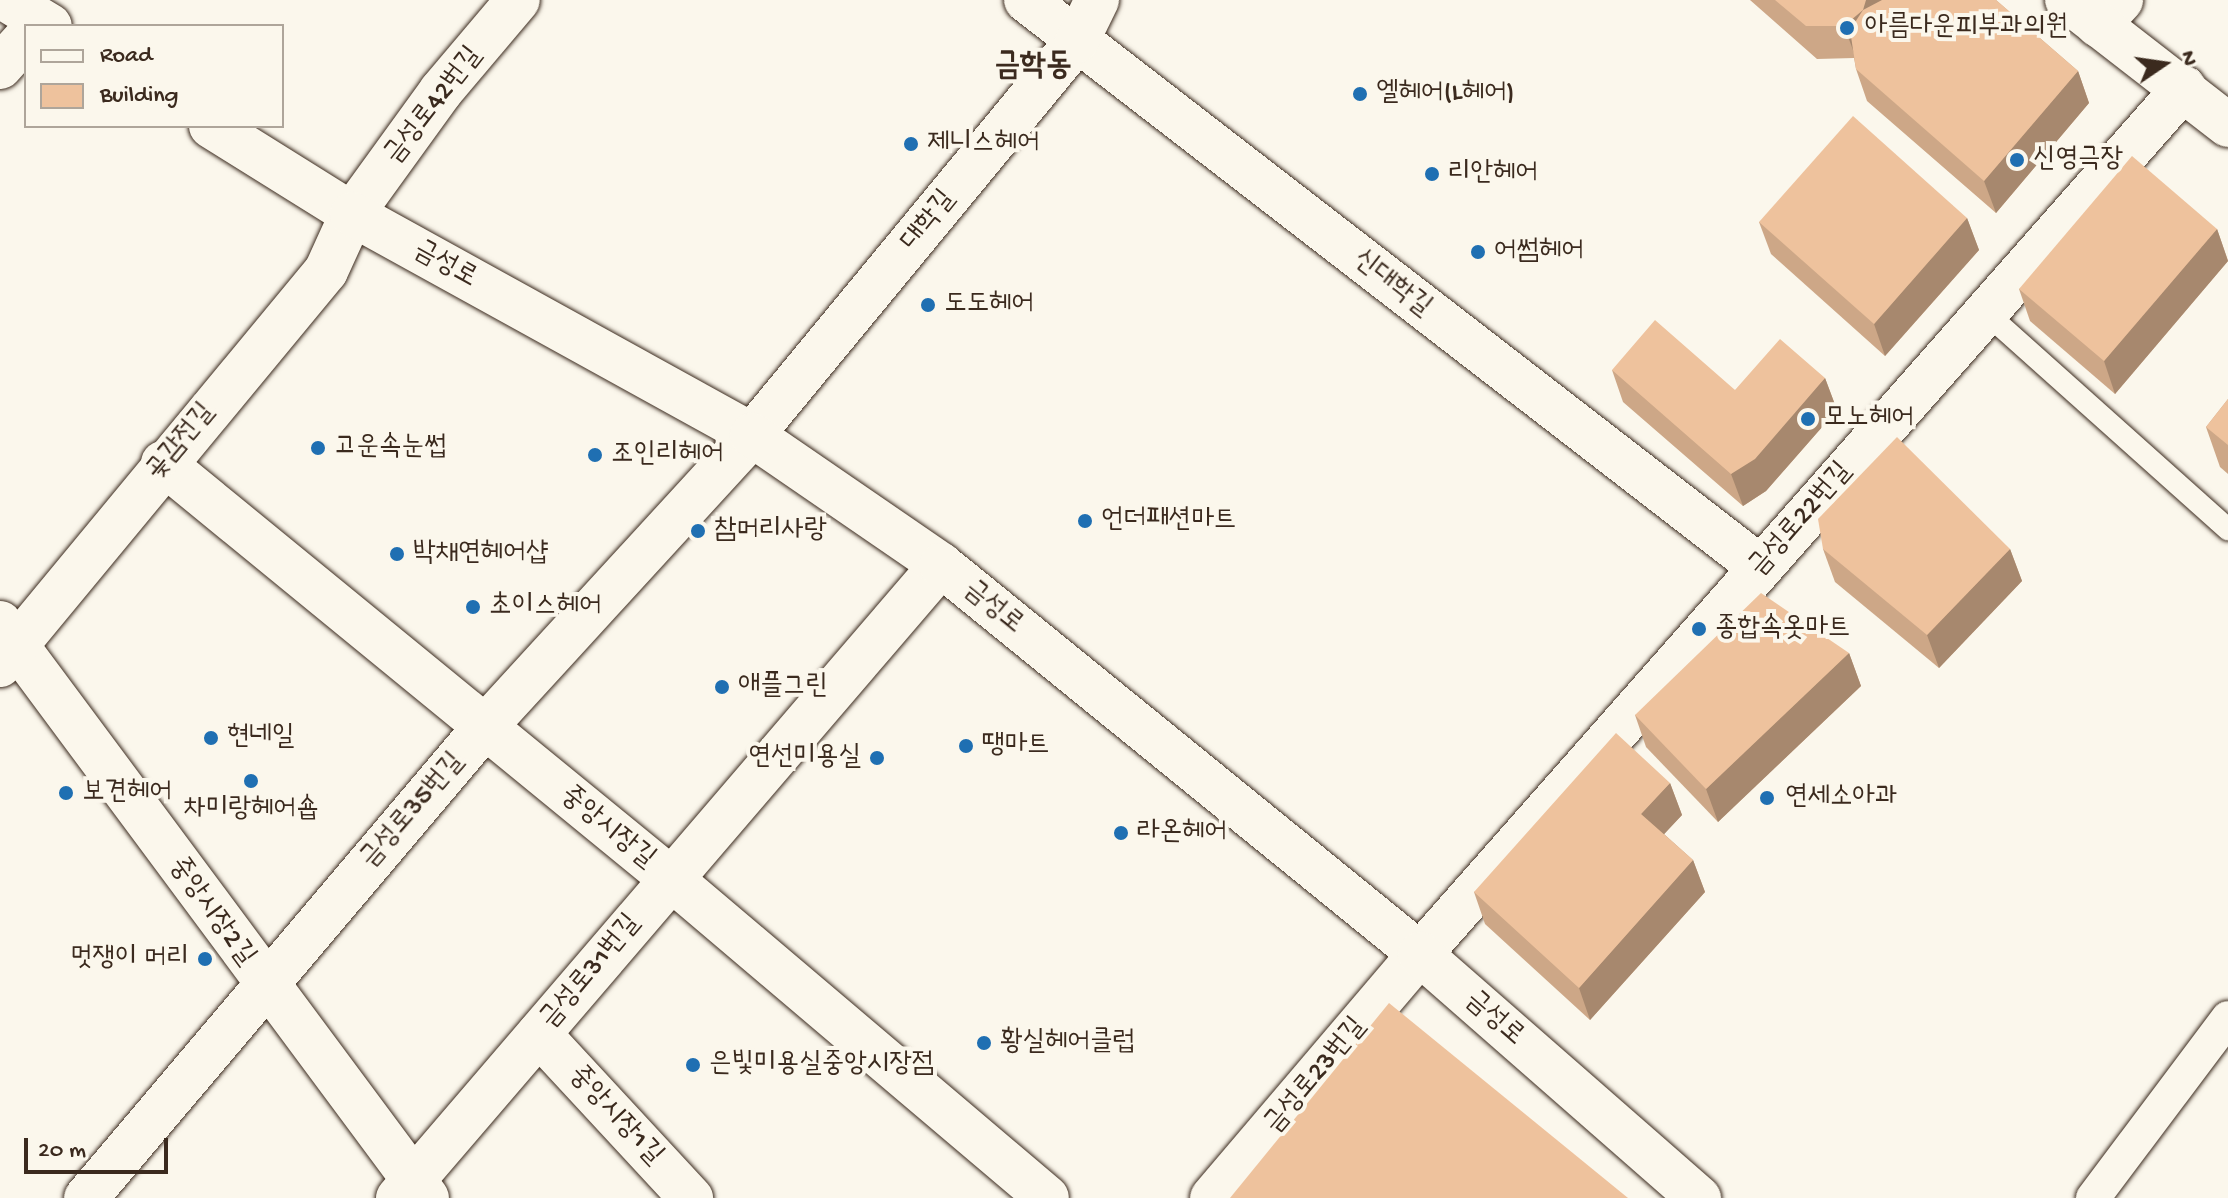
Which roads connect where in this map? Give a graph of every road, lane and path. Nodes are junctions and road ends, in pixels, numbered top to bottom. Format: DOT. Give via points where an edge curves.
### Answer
graph roads {
  1 [pos="518,0"];
  2 [pos="1026,0"];
  3 [pos="1097,0"];
  4 [pos="2096,8"];
  5 [pos="24,33"];
  6 [pos="1077,41"];
  7 [pos="0,67"];
  8 [pos="2184,88"];
  9 [pos="2228,125"];
  10 [pos="214,128"];
  11 [pos="352,214"];
  12 [pos="1985,312"];
  13 [pos="752,435"];
  14 [pos="163,463"];
  15 [pos="2228,529"];
  16 [pos="941,565"];
  17 [pos="1760,567"];
  18 [pos="6,644"];
  19 [pos="483,729"];
  20 [pos="670,878"];
  21 [pos="1420,954"];
  22 [pos="264,984"];
  23 [pos="2228,1018"];
  24 [pos="539,1034"];
  25 [pos="413,1192"];
  26 [pos="86,1198"];
  27 [pos="691,1198"];
  28 [pos="1047,1198"];
  29 [pos="1212,1198"];
  30 [pos="1699,1198"];
  31 [pos="2093,1198"];
  1 -- 11 [label="street, 금성로42번길" via="441,91"];
  2 -- 6 [label="street, 신대학길"];
  3 -- 6 [label="street, 대학길"];
  4 -- 8 [label="street"];
  5 -- 7 [label="street"];
  6 -- 13 [label="street, 대학길"];
  6 -- 17 [label="street, 신대학길"];
  8 -- 9 [label="street"];
  8 -- 12 [label="street, 금성로22번길"];
  10 -- 11 [label="street, 금성로"];
  11 -- 13 [label="street, 금성로"];
  11 -- 14 [label="street, 곶감전길" via="326,271"];
  12 -- 15 [label="lane"];
  12 -- 17 [label="street, 금성로22번길"];
  13 -- 16 [label="street, 금성로"];
  13 -- 19 [label="street, 금성로35번길"];
  14 -- 18 [label="street, 곶감전길"];
  14 -- 19 [label="street, 중앙시장길"];
  16 -- 20 [label="street, 금성로31번길"];
  16 -- 21 [label="street, 금성로"];
  17 -- 21 [label="street, 금성로22번길"];
  18 -- 22 [label="street, 중앙시장2길"];
  19 -- 20 [label="street, 중앙시장길"];
  19 -- 22 [label="street, 금성로35번길"];
  20 -- 24 [label="street, 금성로31번길"];
  20 -- 28 [label="street, 중앙시장길"];
  21 -- 29 [label="street, 금성로23번길"];
  21 -- 30 [label="street, 금성로"];
  22 -- 25 [label="street, 중앙시장2길"];
  22 -- 26 [label="street, 금성로35번길"];
  23 -- 31 [label="street"];
  24 -- 25 [label="street, 금성로31번길"];
  24 -- 27 [label="street, 중앙시장1길"];
}
